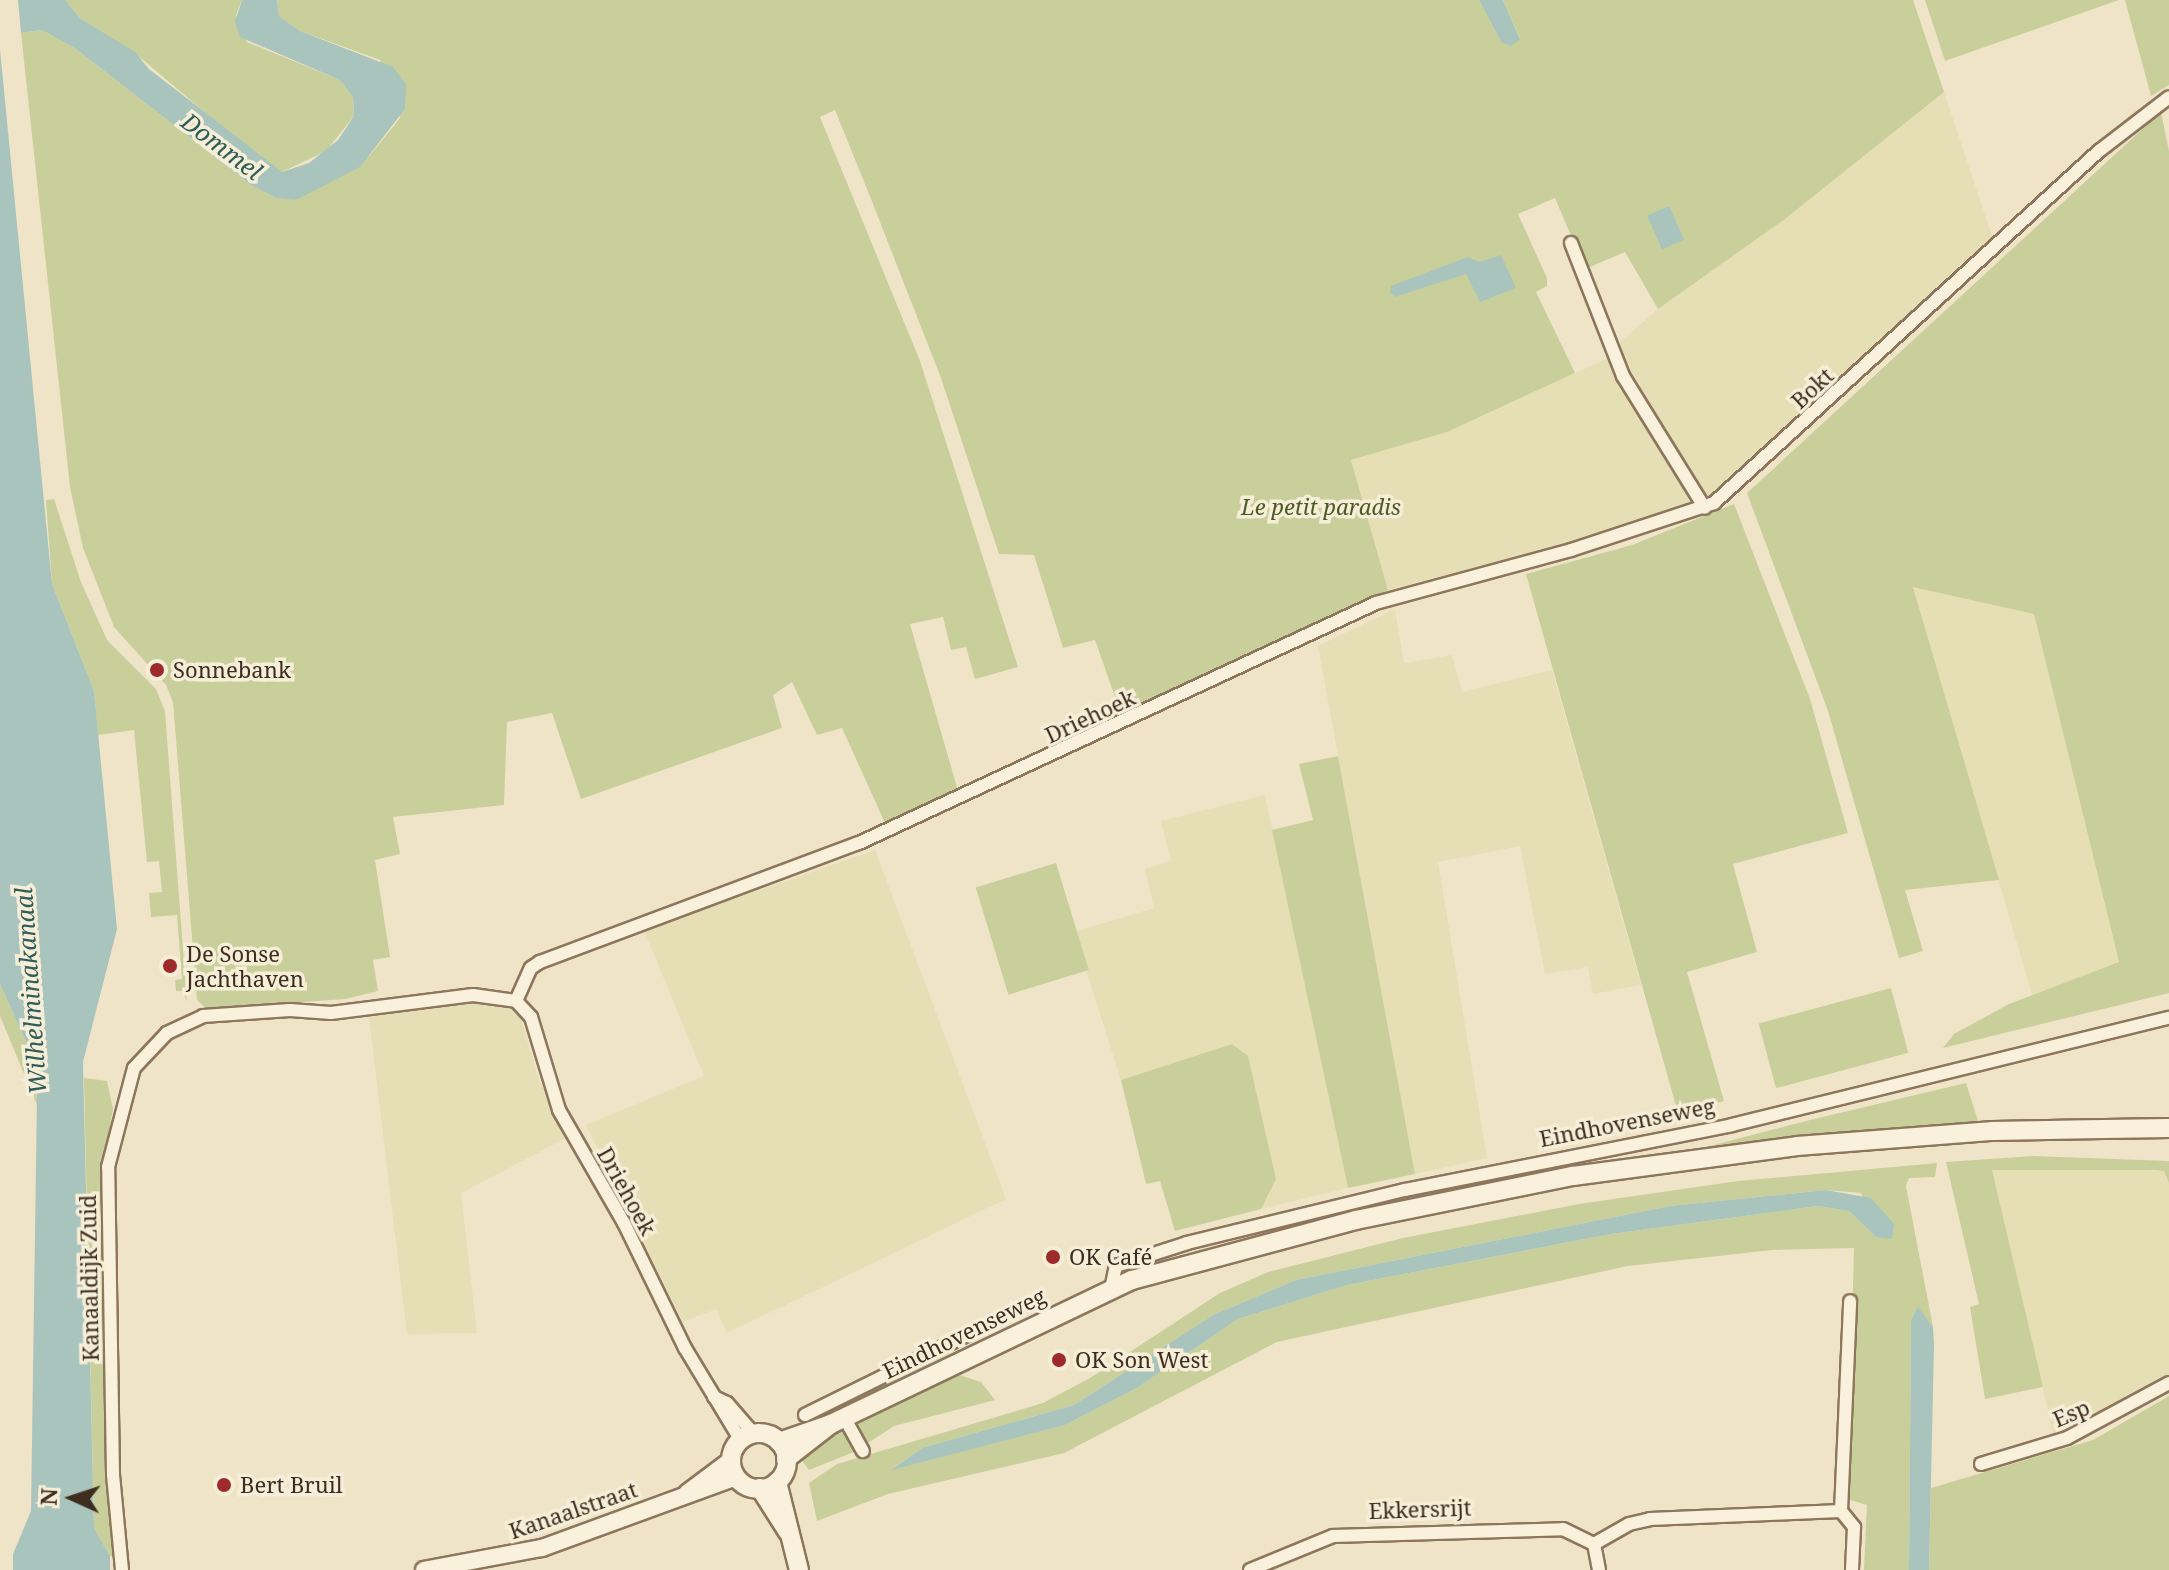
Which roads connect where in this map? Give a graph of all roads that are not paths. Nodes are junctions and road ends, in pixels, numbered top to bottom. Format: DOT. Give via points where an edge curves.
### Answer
graph roads {
  1 [pos="2169,97"];
  2 [pos="1571,243"];
  3 [pos="1705,508"];
  4 [pos="516,1001"];
  5 [pos="2169,1018"];
  6 [pos="2169,1128"];
  7 [pos="1111,1289"];
  8 [pos="1850,1301"];
  9 [pos="977,1330"];
  10 [pos="2169,1383"];
  11 [pos="877,1392"];
  12 [pos="805,1415"];
  13 [pos="838,1420"];
  14 [pos="746,1436"];
  15 [pos="783,1450"];
  16 [pos="863,1451"];
  17 [pos="1981,1464"];
  18 [pos="733,1468"];
  19 [pos="768,1485"];
  20 [pos="1841,1511"];
  21 [pos="1594,1544"];
  22 [pos="122,1570"];
  23 [pos="424,1570"];
  24 [pos="799,1570"];
  25 [pos="1250,1570"];
  26 [pos="1599,1570"];
  27 [pos="1852,1570"];
  1 -- 3 [label="street, Bokt" via="2099,151 1736,488"];
  2 -- 3 [label="street" via="1623,376"];
  3 -- 4 [label="street, Driehoek" via="1376,603 859,843 540,962 531,968"];
  4 -- 14 [label="street, Driehoek" via="531,1017 559,1110 714,1397 727,1403"];
  4 -- 22 [label="street, Kanaaldijk Zuid" via="473,995 331,1013 290,1010 194,1019 167,1033 134,1068 108,1167 113,1474"];
  5 -- 7 [label="street, Eindhovenseweg" via="1732,1125 1391,1193 1201,1239 1116,1266"];
  6 -- 7 [label="main road, Eindhovenseweg" via="1993,1131 1797,1146 1573,1176 1294,1235"];
  7 -- 11 [label="main road, Eindhovenseweg"];
  8 -- 20 [label="street"];
  9 -- 11 [label="street, Eindhovenseweg"];
  10 -- 17 [label="street, Esp" via="2146,1400 2067,1438"];
  11 -- 12 [label="street, Eindhovenseweg"];
  11 -- 13 [label="main road, Eindhovenseweg"];
  13 -- 15 [label="main road, Eindhovenseweg"];
  13 -- 16 [label="street"];
  14 -- 15 [label="main road"];
  14 -- 18 [label="main road"];
  15 -- 19 [label="main road"];
  18 -- 19 [label="main road"];
  18 -- 23 [label="street, Kanaalstraat" via="687,1493 542,1548"];
  19 -- 24 [label="main road"];
  20 -- 21 [label="street" via="1650,1519"];
  20 -- 27 [label="street" via="1854,1527"];
  21 -- 25 [label="street, Ekkersrijt" via="1563,1529 1333,1536"];
  21 -- 26 [label="street"];
}
